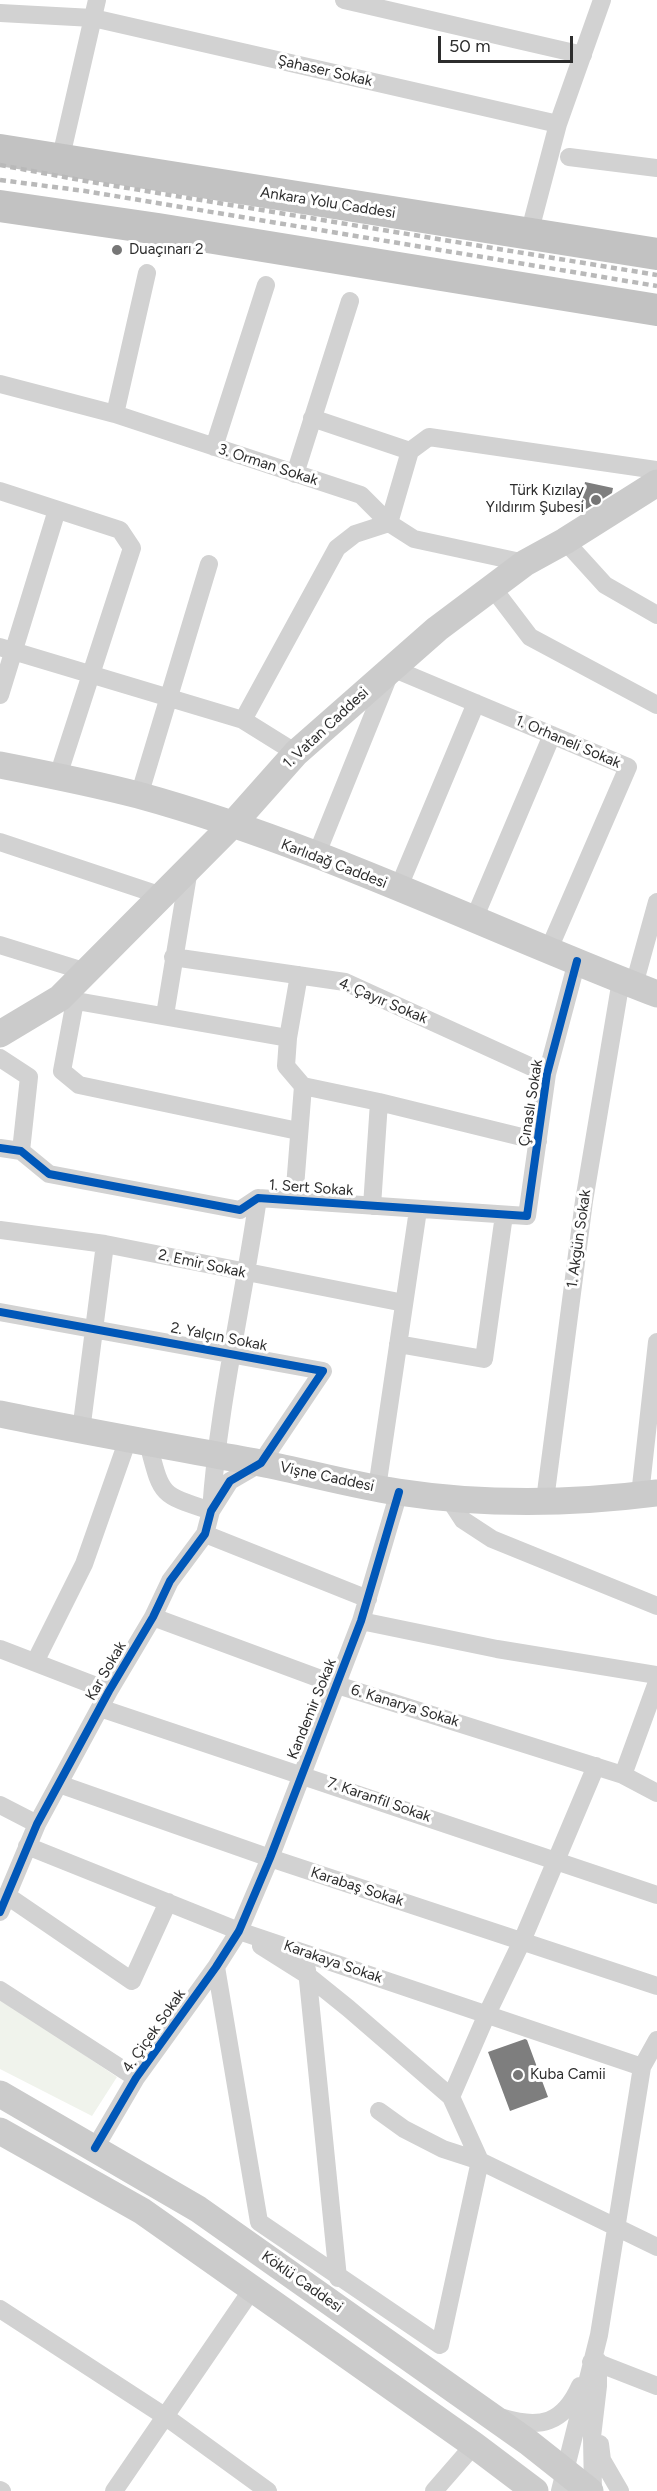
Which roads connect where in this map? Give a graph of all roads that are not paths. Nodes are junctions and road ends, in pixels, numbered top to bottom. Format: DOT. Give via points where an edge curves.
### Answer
graph roads {
  1 [pos="344,0"];
  2 [pos="602,0"];
  3 [pos="95,9"];
  4 [pos="0,13"];
  5 [pos="583,55"];
  6 [pos="558,124"];
  7 [pos="0,150"];
  8 [pos="569,158"];
  9 [pos="60,161"];
  10 [pos="657,168"];
  11 [pos="0,206"];
  12 [pos="529,234"];
  13 [pos="657,254"];
  14 [pos="147,273"];
  15 [pos="266,285"];
  16 [pos="350,301"];
  17 [pos="657,310"];
  18 [pos="0,384"];
  19 [pos="115,414"];
  20 [pos="312,418"];
  21 [pos="214,447"];
  22 [pos="410,451"];
  23 [pos="657,470"];
  24 [pos="295,474"];
  25 [pos="657,483"];
  26 [pos="0,491"];
  27 [pos="57,510"];
  28 [pos="389,524"];
  29 [pos="565,541"];
  30 [pos="525,563"];
  31 [pos="209,564"];
  32 [pos="492,588"];
  33 [pos="657,615"];
  34 [pos="7,649"];
  35 [pos="392,668"];
  36 [pos="90,674"];
  37 [pos="0,694"];
  38 [pos="169,697"];
  39 [pos="476,703"];
  40 [pos="657,705"];
  41 [pos="243,720"];
  42 [pos="552,735"];
  43 [pos="296,753"];
  44 [pos="0,765"];
  45 [pos="58,776"];
  46 [pos="139,796"];
  47 [pos="232,825"];
  48 [pos="0,842"];
  49 [pos="316,856"];
  50 [pos="189,868"];
  51 [pos="398,889"];
  52 [pos="162,896"];
  53 [pos="657,902"];
  54 [pos="474,919"];
  55 [pos="0,945"];
  56 [pos="549,949"];
  57 [pos="173,957"];
  58 [pos="577,961"];
  59 [pos="87,972"];
  60 [pos="300,975"];
  61 [pos="637,986"];
  62 [pos="68,999"];
  63 [pos="165,1015"];
  64 [pos="2,1030"];
  65 [pos="288,1038"];
  66 [pos="0,1059"];
  67 [pos="547,1074"];
  68 [pos="303,1086"];
  69 [pos="379,1102"];
  70 [pos="298,1131"];
  71 [pos="538,1141"];
  72 [pos="0,1148"];
  73 [pos="21,1151"];
  74 [pos="258,1198"];
  75 [pos="294,1200"];
  76 [pos="372,1206"];
  77 [pos="418,1210"];
  78 [pos="504,1215"];
  79 [pos="527,1216"];
  80 [pos="0,1230"];
  81 [pos="105,1244"];
  82 [pos="247,1274"];
  83 [pos="404,1303"];
  84 [pos="0,1312"];
  85 [pos="93,1327"];
  86 [pos="657,1342"];
  87 [pos="398,1344"];
  88 [pos="232,1353"];
  89 [pos="0,1414"];
  90 [pos="81,1431"];
  91 [pos="138,1441"];
  92 [pos="215,1455"];
  93 [pos="261,1463"];
  94 [pos="388,1490"];
  95 [pos="648,1494"];
  96 [pos="448,1497"];
  97 [pos="545,1500"];
  98 [pos="212,1511"];
  99 [pos="205,1534"];
  100 [pos="368,1599"];
  101 [pos="657,1606"];
  102 [pos="153,1617"];
  103 [pos="361,1621"];
  104 [pos="0,1649"];
  105 [pos="35,1662"];
  106 [pos="657,1675"];
  107 [pos="657,1682"];
  108 [pos="337,1685"];
  109 [pos="109,1691"];
  110 [pos="100,1708"];
  111 [pos="596,1766"];
  112 [pos="301,1774"];
  113 [pos="623,1775"];
  114 [pos="59,1784"];
  115 [pos="657,1793"];
  116 [pos="0,1805"];
  117 [pos="38,1824"];
  118 [pos="27,1846"];
  119 [pos="270,1858"];
  120 [pos="556,1861"];
  121 [pos="657,1895"];
  122 [pos="168,1902"];
  123 [pos="3,1904"];
  124 [pos="239,1931"];
  125 [pos="522,1941"];
  126 [pos="307,1954"];
  127 [pos="216,1968"];
  128 [pos="307,1975"];
  129 [pos="657,1986"];
  130 [pos="0,1990"];
  131 [pos="487,2014"];
  132 [pos="656,2043"];
  133 [pos="642,2067"];
  134 [pos="136,2078"];
  135 [pos="0,2094"];
  136 [pos="451,2097"];
  137 [pos="379,2111"];
  138 [pos="0,2131"];
  139 [pos="95,2148"];
  140 [pos="480,2161"];
  141 [pos="616,2226"];
  142 [pos="657,2247"];
  143 [pos="338,2278"];
  144 [pos="253,2288"];
  145 [pos="0,2309"];
  146 [pos="594,2362"];
  147 [pos="657,2386"];
  148 [pos="595,2410"];
  149 [pos="489,2414"];
  150 [pos="166,2417"];
  151 [pos="474,2445"];
  152 [pos="563,2481"];
  153 [pos="527,2487"];
  154 [pos="114,2491"];
  155 [pos="268,2491"];
  156 [pos="434,2491"];
  157 [pos="592,2491"];
  158 [pos="620,2491"];
  1 -- 5 [label="street"];
  2 -- 5 [label="street"];
  3 -- 4 [label="street, Şahaser Sokak"];
  3 -- 6 [label="street, Şahaser Sokak"];
  3 -- 9 [label="street"];
  5 -- 6 [label="street"];
  6 -- 12 [label="street"];
  7 -- 9 [label="highway, Ankara Yolu Caddesi"];
  8 -- 10 [label="street"];
  9 -- 12 [label="highway, Ankara Yolu Caddesi"];
  11 -- 17 [label="highway"];
  12 -- 13 [label="highway, Ankara Yolu Caddesi"];
  14 -- 19 [label="street"];
  15 -- 21 [label="street"];
  16 -- 20 [label="street"];
  18 -- 19 [label="street, 3. Orman Sokak"];
  19 -- 21 [label="street, 3. Orman Sokak"];
  20 -- 22 [label="street"];
  20 -- 24 [label="street"];
  21 -- 24 [label="street, 3. Orman Sokak"];
  22 -- 23 [label="street" via="429,437"];
  22 -- 28 [label="street"];
  24 -- 28 [label="street, 3. Orman Sokak" via="361,495"];
  25 -- 29 [label="main road, 1. Vatan Caddesi"];
  26 -- 27 [label="street"];
  27 -- 34 [label="street"];
  27 -- 36 [label="street" via="120,530 132,548"];
  28 -- 30 [label="street, 3. Orman Sokak" via="414,539"];
  28 -- 41 [label="street" via="355,534 337,548"];
  29 -- 30 [label="main road, 1. Vatan Caddesi"];
  29 -- 33 [label="street" via="605,585"];
  30 -- 32 [label="main road, 1. Vatan Caddesi"];
  31 -- 38 [label="street"];
  32 -- 35 [label="main road, 1. Vatan Caddesi"];
  32 -- 40 [label="street" via="530,637"];
  34 -- 36 [label="street"];
  34 -- 37 [label="street"];
  35 -- 39 [label="street, 1. Orhaneli Sokak"];
  35 -- 43 [label="main road, 1. Vatan Caddesi"];
  35 -- 49 [label="street"];
  36 -- 38 [label="street"];
  36 -- 45 [label="street"];
  38 -- 41 [label="street"];
  38 -- 46 [label="street"];
  39 -- 42 [label="street, 1. Orhaneli Sokak"];
  39 -- 51 [label="street"];
  41 -- 43 [label="street"];
  42 -- 54 [label="street"];
  42 -- 56 [label="street, 1. Orhaneli Sokak" via="628,767"];
  43 -- 47 [label="main road, 1. Vatan Caddesi"];
  44 -- 45 [label="main road, Karlıdağ Caddesi"];
  45 -- 46 [label="main road, Karlıdağ Caddesi"];
  46 -- 47 [label="main road, Karlıdağ Caddesi"];
  47 -- 49 [label="main road, Karlıdağ Caddesi"];
  47 -- 50 [label="main road, 1. Vatan Caddesi"];
  48 -- 52 [label="street"];
  49 -- 51 [label="main road, Karlıdağ Caddesi"];
  50 -- 52 [label="main road, 1. Vatan Caddesi"];
  50 -- 57 [label="street"];
  51 -- 54 [label="main road, Karlıdağ Caddesi"];
  52 -- 59 [label="main road, 1. Vatan Caddesi"];
  53 -- 61 [label="street, 1. Akgün Sokak"];
  54 -- 56 [label="main road, Karlıdağ Caddesi"];
  55 -- 59 [label="street"];
  56 -- 58 [label="main road, Karlıdağ Caddesi"];
  57 -- 60 [label="street, 4. Çayır Sokak"];
  57 -- 63 [label="street"];
  58 -- 61 [label="main road, Karlıdağ Caddesi"];
  58 -- 67 [label="street, Çınaslı Sokak"];
  59 -- 62 [label="main road, 1. Vatan Caddesi"];
  60 -- 65 [label="street"];
  60 -- 67 [label="street, 4. Çayır Sokak" via="345,982"];
  61 -- 97 [label="street, 1. Akgün Sokak" via="584,1201"];
  62 -- 63 [label="street"];
  62 -- 64 [label="main road, 1. Vatan Caddesi"];
  62 -- 70 [label="street" via="63,1071 79,1085"];
  63 -- 65 [label="street"];
  65 -- 68 [label="street" via="286,1066"];
  66 -- 73 [label="street" via="29,1077"];
  67 -- 71 [label="street, Çınaslı Sokak"];
  68 -- 69 [label="street"];
  68 -- 70 [label="street"];
  69 -- 71 [label="street"];
  69 -- 76 [label="street"];
  70 -- 75 [label="street"];
  71 -- 79 [label="street, Çınaslı Sokak"];
  72 -- 73 [label="street"];
  73 -- 74 [label="street, 1. Sert Sokak" via="49,1174 240,1210"];
  74 -- 75 [label="street, 1. Sert Sokak"];
  74 -- 82 [label="street, Kar Sokak"];
  75 -- 76 [label="street, 1. Sert Sokak"];
  76 -- 77 [label="street, 1. Sert Sokak"];
  77 -- 78 [label="street, 1. Sert Sokak"];
  77 -- 83 [label="street, Kandemir Sokak"];
  78 -- 79 [label="street, 1. Sert Sokak"];
  78 -- 87 [label="street" via="484,1359"];
  80 -- 81 [label="street, 2. Emir Sokak"];
  81 -- 82 [label="street, 2. Emir Sokak"];
  81 -- 85 [label="street"];
  82 -- 83 [label="street, 2. Emir Sokak"];
  82 -- 88 [label="street, Kar Sokak"];
  83 -- 87 [label="street, Kandemir Sokak"];
  84 -- 85 [label="street, 2. Yalçın Sokak"];
  85 -- 88 [label="street, 2. Yalçın Sokak"];
  85 -- 90 [label="street"];
  86 -- 95 [label="street"];
  87 -- 94 [label="street, Kandemir Sokak"];
  88 -- 92 [label="street, Kar Sokak"];
  88 -- 93 [label="street, 2. Yalçın Sokak" via="323,1371"];
  89 -- 90 [label="main road, Vişne Caddesi"];
  90 -- 91 [label="main road, Vişne Caddesi"];
  91 -- 92 [label="main road, Vişne Caddesi"];
  91 -- 98 [label="street" via="159,1485 172,1499"];
  91 -- 105 [label="street" via="84,1564"];
  92 -- 93 [label="main road, Vişne Caddesi"];
  92 -- 98 [label="street, Kar Sokak"];
  93 -- 94 [label="main road, Vişne Caddesi"];
  93 -- 98 [label="street, Kar Sokak" via="230,1481"];
  94 -- 96 [label="main road, Vişne Caddesi"];
  94 -- 100 [label="street, Kandemir Sokak"];
  95 -- 97 [label="main road, Vişne Caddesi"];
  96 -- 97 [label="main road, Vişne Caddesi"];
  96 -- 101 [label="street" via="464,1520 492,1539"];
  98 -- 99 [label="street, Kar Sokak"];
  99 -- 100 [label="street"];
  99 -- 102 [label="street, Kar Sokak" via="170,1581"];
  100 -- 103 [label="street, Kandemir Sokak"];
  102 -- 108 [label="street, 6. Kanarya Sokak"];
  102 -- 109 [label="street, Kar Sokak"];
  103 -- 106 [label="street" via="497,1649"];
  103 -- 108 [label="street, Kandemir Sokak"];
  104 -- 105 [label="street"];
  105 -- 109 [label="street"];
  107 -- 113 [label="street"];
  108 -- 111 [label="street, 6. Kanarya Sokak"];
  108 -- 112 [label="street, Kandemir Sokak"];
  109 -- 110 [label="street, Kar Sokak"];
  110 -- 112 [label="street, 7. Karanfil Sokak"];
  110 -- 114 [label="street, Kar Sokak"];
  111 -- 113 [label="street, 6. Kanarya Sokak"];
  111 -- 120 [label="street"];
  112 -- 119 [label="street, Kandemir Sokak"];
  112 -- 120 [label="street, 7. Karanfil Sokak"];
  113 -- 115 [label="street, 6. Kanarya Sokak"];
  114 -- 117 [label="street, Kar Sokak"];
  114 -- 119 [label="street, Karabaş Sokak"];
  116 -- 117 [label="street"];
  117 -- 118 [label="street, Kar Sokak"];
  118 -- 122 [label="street, Karakaya Sokak"];
  118 -- 123 [label="street, Kar Sokak"];
  119 -- 124 [label="street, Kandemir Sokak"];
  119 -- 125 [label="street, Karabaş Sokak"];
  120 -- 121 [label="street, 7. Karanfil Sokak"];
  120 -- 125 [label="street"];
  122 -- 123 [label="street" via="132,1981"];
  122 -- 124 [label="street, Karakaya Sokak"];
  124 -- 126 [label="street, Karakaya Sokak"];
  124 -- 127 [label="street, 4. Çiçek Sokak"];
  124 -- 128 [label="street"];
  125 -- 129 [label="street, Karabaş Sokak"];
  125 -- 131 [label="street"];
  126 -- 128 [label="street"];
  126 -- 131 [label="street, Karakaya Sokak"];
  127 -- 134 [label="street, 4. Çiçek Sokak"];
  127 -- 143 [label="street" via="259,2222"];
  128 -- 136 [label="street"];
  128 -- 143 [label="street"];
  130 -- 134 [label="street"];
  131 -- 133 [label="street, Karakaya Sokak"];
  131 -- 136 [label="street"];
  132 -- 133 [label="street"];
  133 -- 141 [label="street"];
  134 -- 139 [label="street, 4. Çiçek Sokak"];
  135 -- 139 [label="main road, Köklü Caddesi"];
  136 -- 140 [label="street"];
  137 -- 140 [label="street" via="434,2144"];
  138 -- 144 [label="main road" via="142,2211"];
  139 -- 149 [label="main road, Köklü Caddesi" via="198,2209"];
  140 -- 141 [label="street"];
  140 -- 143 [label="street" via="440,2345"];
  141 -- 142 [label="street"];
  141 -- 146 [label="street"];
  144 -- 150 [label="street"];
  144 -- 151 [label="main road"];
  145 -- 150 [label="street"];
  146 -- 147 [label="street"];
  146 -- 148 [label="street"];
  146 -- 149 [label="street" via="575,2396 556,2417 538,2425"];
  146 -- 152 [label="street"];
  148 -- 157 [label="street"];
  148 -- 158 [label="street" via="602,2460"];
  149 -- 152 [label="main road, Köklü Caddesi"];
  150 -- 154 [label="street"];
  150 -- 155 [label="street"];
  151 -- 153 [label="main road"];
  151 -- 156 [label="street"];
  152 -- 157 [label="main road, Köklü Caddesi"];
}
